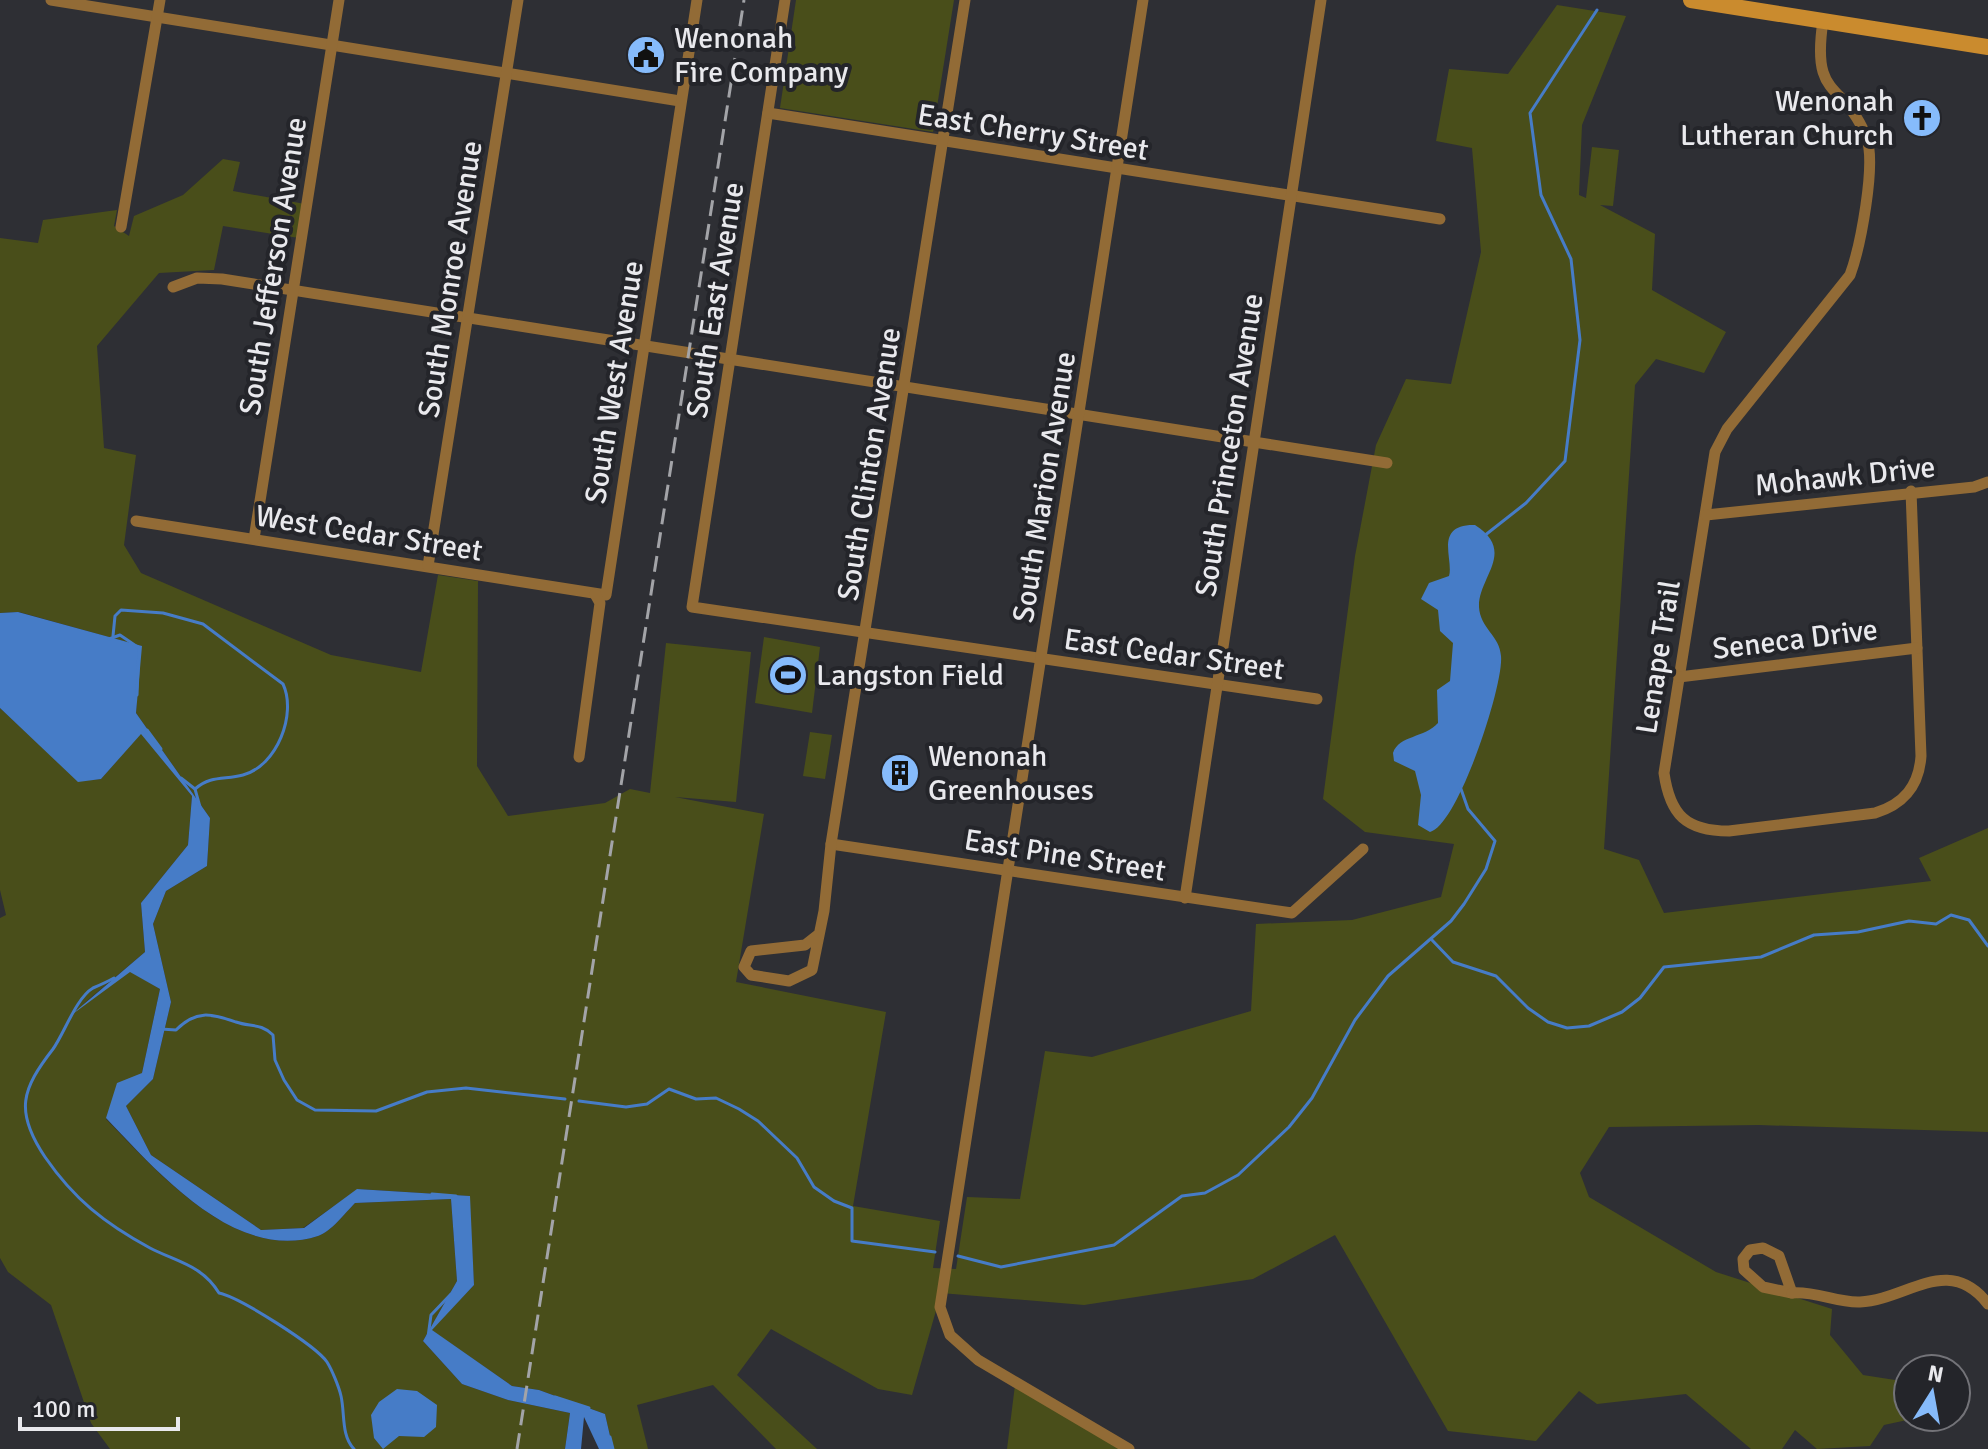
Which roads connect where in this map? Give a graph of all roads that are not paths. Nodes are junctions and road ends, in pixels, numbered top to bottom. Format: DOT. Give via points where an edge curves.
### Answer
graph roads {
  1 [pos="51,0"];
  2 [pos="160,0"];
  3 [pos="339,0"];
  4 [pos="518,0"];
  5 [pos="697,0"];
  6 [pos="785,0"];
  7 [pos="965,0"];
  8 [pos="1143,0"];
  9 [pos="1321,0"];
  10 [pos="1691,0"];
  11 [pos="1776,7"];
  12 [pos="158,17"];
  13 [pos="1823,21"];
  14 [pos="332,45"];
  15 [pos="1988,47"];
  16 [pos="506,73"];
  17 [pos="680,101"];
  18 [pos="768,113"];
  19 [pos="942,142"];
  20 [pos="1117,170"];
  21 [pos="1291,198"];
  22 [pos="1440,219"];
  23 [pos="121,227"];
  24 [pos="173,287"];
  25 [pos="293,291"];
  26 [pos="468,320"];
  27 [pos="644,347"];
  28 [pos="729,362"];
  29 [pos="904,389"];
  30 [pos="1079,417"];
  31 [pos="1253,444"];
  32 [pos="1387,463"];
  33 [pos="1988,482"];
  34 [pos="1974,487"];
  35 [pos="1911,491"];
  36 [pos="1988,492"];
  37 [pos="1706,515"];
  38 [pos="136,521"];
  39 [pos="254,539"];
  40 [pos="428,566"];
  41 [pos="595,594"];
  42 [pos="692,607"];
  43 [pos="868,633"];
  44 [pos="1917,648"];
  45 [pos="1042,658"];
  46 [pos="1679,677"];
  47 [pos="1218,684"];
  48 [pos="1317,699"];
  49 [pos="579,757"];
  50 [pos="831,844"];
  51 [pos="1363,849"];
  52 [pos="1009,871"];
  53 [pos="1185,898"];
  54 [pos="819,934"];
  55 [pos="1792,1293"];
  56 [pos="1988,1304"];
  57 [pos="1129,1449"];
  1 -- 12 [label="street"];
  2 -- 12 [label="street"];
  3 -- 14 [label="street, South Jefferson Avenue"];
  4 -- 16 [label="street, South Monroe Avenue"];
  5 -- 17 [label="street, South West Avenue"];
  6 -- 18 [label="street, South East Avenue"];
  7 -- 19 [label="street, South Clinton Avenue"];
  8 -- 20 [label="street, South Marion Avenue"];
  9 -- 21 [label="street, South Princeton Avenue"];
  10 -- 11 [label="street"];
  11 -- 13 [label="street"];
  12 -- 14 [label="street"];
  12 -- 23 [label="street"];
  13 -- 15 [label="street"];
  13 -- 37 [label="street, Lenape Trail" via="1823,76 1862,128 1869,150 1853,266 1719,441"];
  14 -- 16 [label="street"];
  14 -- 25 [label="street, South Jefferson Avenue"];
  16 -- 17 [label="street"];
  16 -- 26 [label="street, South Monroe Avenue"];
  17 -- 27 [label="street, South West Avenue"];
  18 -- 19 [label="street, East Cherry Street"];
  18 -- 28 [label="street, South East Avenue"];
  19 -- 20 [label="street, East Cherry Street"];
  19 -- 29 [label="street, South Clinton Avenue"];
  20 -- 21 [label="street, East Cherry Street"];
  20 -- 30 [label="street, South Marion Avenue"];
  21 -- 22 [label="street, East Cherry Street"];
  21 -- 31 [label="street, South Princeton Avenue"];
  24 -- 25 [label="street" via="197,278"];
  25 -- 26 [label="street"];
  25 -- 39 [label="street, South Jefferson Avenue"];
  26 -- 27 [label="street"];
  26 -- 40 [label="street, South Monroe Avenue"];
  27 -- 28 [label="street"];
  27 -- 41 [label="street, South West Avenue" via="606,595"];
  28 -- 29 [label="street"];
  28 -- 42 [label="street, South East Avenue"];
  29 -- 30 [label="street"];
  29 -- 43 [label="street, South Clinton Avenue"];
  30 -- 31 [label="street"];
  30 -- 45 [label="street, South Marion Avenue"];
  31 -- 32 [label="street"];
  31 -- 47 [label="street, South Princeton Avenue"];
  33 -- 34 [label="street, Mohawk Drive"];
  34 -- 35 [label="street, Mohawk Drive"];
  34 -- 36 [label="street"];
  35 -- 37 [label="street, Mohawk Drive"];
  35 -- 44 [label="street, Lenape Trail"];
  37 -- 46 [label="street, Lenape Trail"];
  38 -- 39 [label="street, West Cedar Street"];
  39 -- 40 [label="street, West Cedar Street"];
  40 -- 41 [label="street, West Cedar Street"];
  41 -- 49 [label="street" via="600,603"];
  42 -- 43 [label="street, East Cedar Street"];
  43 -- 45 [label="street, East Cedar Street"];
  43 -- 50 [label="street, South Clinton Avenue"];
  44 -- 46 [label="street, Seneca Drive"];
  44 -- 46 [label="street, Lenape Trail" via="1920,769 1904,798 1875,813 1729,831 1691,825 1668,797 1664,773"];
  45 -- 47 [label="street, East Cedar Street"];
  45 -- 52 [label="street, South Marion Avenue"];
  47 -- 48 [label="street, East Cedar Street"];
  47 -- 53 [label="street, South Princeton Avenue"];
  50 -- 52 [label="street, East Pine Street"];
  50 -- 54 [label="street, South Clinton Avenue"];
  51 -- 53 [label="street, East Pine Street" via="1292,913"];
  52 -- 53 [label="street, East Pine Street"];
  52 -- 57 [label="street, South Marion Avenue" via="944,1265 942,1320 962,1347"];
  54 -- 54 [label="street, South Clinton Avenue" via="812,970 803,977 764,979 744,967 751,951 796,947"];
  55 -- 55 [label="street" via="1779,1256 1763,1248 1750,1250 1743,1259 1744,1270 1755,1282"];
  55 -- 56 [label="street" via="1809,1292 1847,1303 1874,1301 1934,1280 1953,1280"];
}
